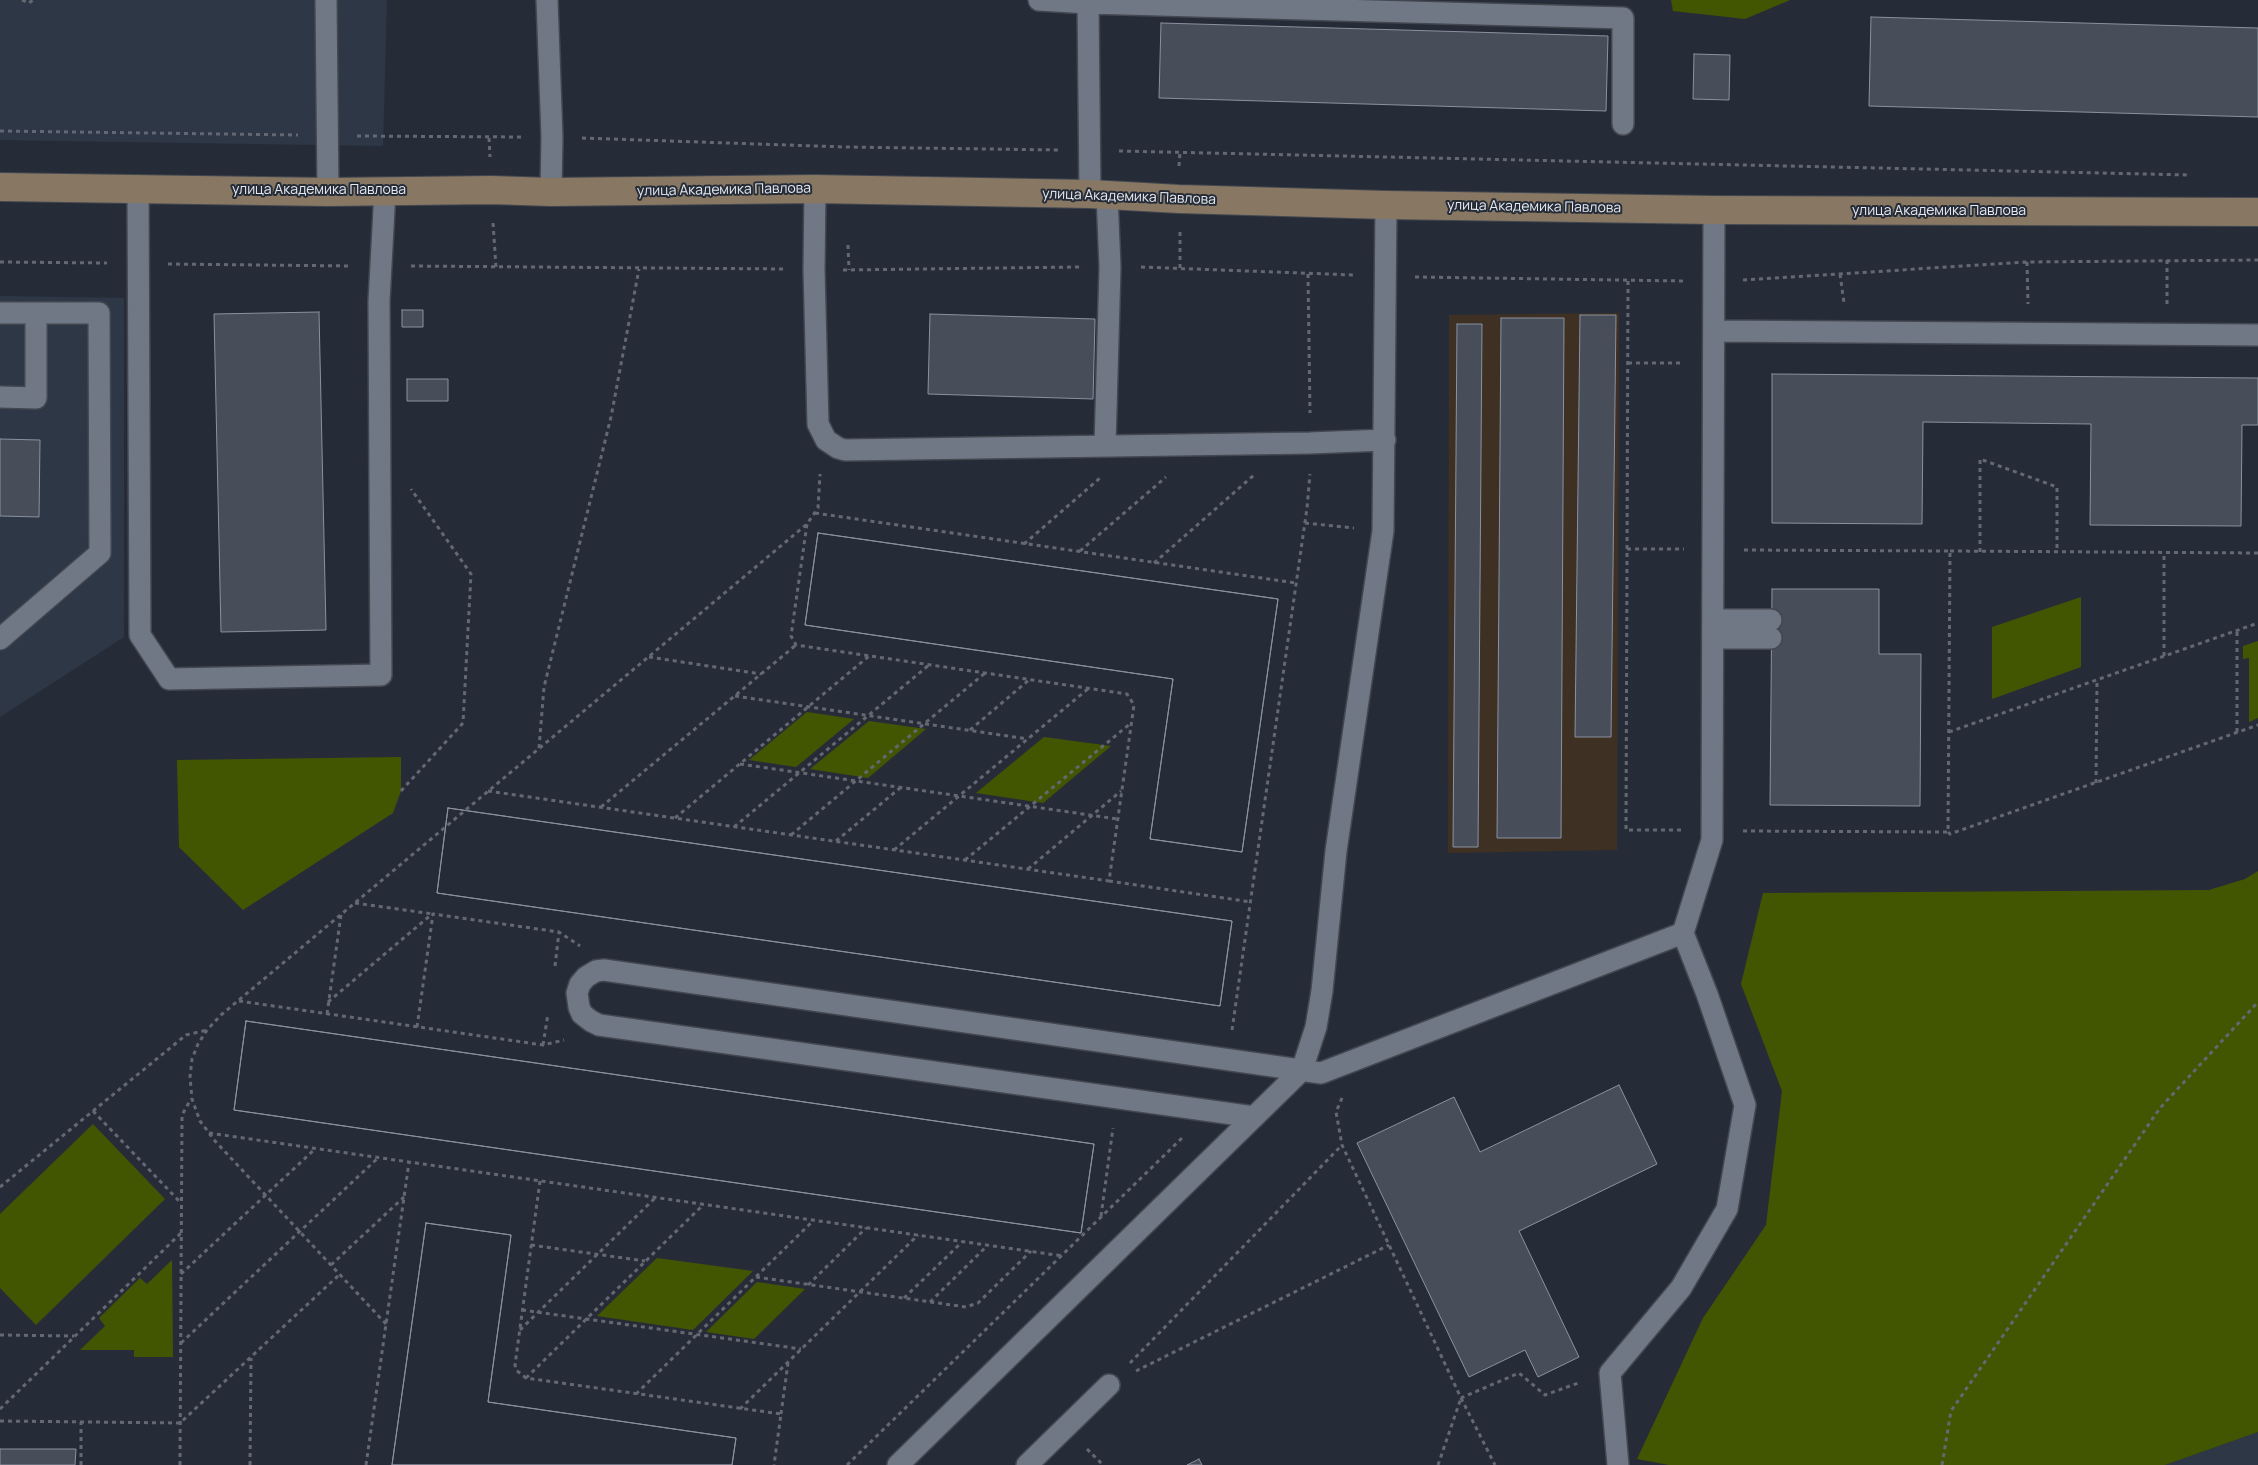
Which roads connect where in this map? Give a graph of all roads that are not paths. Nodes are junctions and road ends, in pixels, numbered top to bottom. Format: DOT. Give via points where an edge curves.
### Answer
graph roads {
  1 [pos="326,0"];
  2 [pos="547,0"];
  3 [pos="1039,0"];
  4 [pos="1088,3"];
  5 [pos="1623,124"];
  6 [pos="0,187"];
  7 [pos="138,188"];
  8 [pos="815,189"];
  9 [pos="328,192"];
  10 [pos="385,192"];
  11 [pos="551,192"];
  12 [pos="1099,194"];
  13 [pos="1386,204"];
  14 [pos="1714,210"];
  15 [pos="2258,212"];
  16 [pos="0,313"];
  17 [pos="36,314"];
  18 [pos="1715,331"];
  19 [pos="2258,335"];
  20 [pos="0,397"];
  21 [pos="1385,440"];
  22 [pos="1105,446"];
  23 [pos="1713,629"];
  24 [pos="1771,629"];
  25 [pos="0,640"];
  26 [pos="1683,933"];
  27 [pos="1302,1070"];
  28 [pos="1254,1117"];
  29 [pos="1109,1385"];
  30 [pos="898,1465"];
  31 [pos="1027,1465"];
  32 [pos="1618,1465"];
  1 -- 9 [label="lane"];
  2 -- 11 [label="lane"];
  3 -- 4 [label="lane"];
  4 -- 5 [label="lane" via="1623,18"];
  4 -- 12 [label="lane" via="1091,151"];
  6 -- 7 [label="street, улица Академика Павлова"];
  7 -- 9 [label="street, улица Академика Павлова"];
  7 -- 10 [label="lane" via="140,635 169,679 381,676 379,301"];
  8 -- 11 [label="street, улица Академика Павлова"];
  8 -- 12 [label="street, улица Академика Павлова"];
  8 -- 22 [label="lane" via="818,424 833,446 846,450"];
  9 -- 10 [label="street, улица Академика Павлова"];
  10 -- 11 [label="street, улица Академика Павлова"];
  12 -- 13 [label="street, улица Академика Павлова"];
  12 -- 22 [label="lane" via="1110,267"];
  13 -- 14 [label="street, улица Академика Павлова"];
  13 -- 21 [label="lane"];
  14 -- 15 [label="street, улица Академика Павлова"];
  14 -- 18 [label="lane"];
  16 -- 17 [label="lane"];
  17 -- 20 [label="lane" via="36,398"];
  17 -- 25 [label="lane" via="99,313 100,553"];
  18 -- 19 [label="lane"];
  18 -- 23 [label="lane"];
  21 -- 22 [label="lane"];
  21 -- 27 [label="lane" via="1383,531 1336,850 1322,991 1316,1027"];
  23 -- 24 [label="lane"];
  23 -- 26 [label="lane" via="1712,840"];
  26 -- 27 [label="lane" via="1321,1073"];
  26 -- 32 [label="lane" via="1745,1105 1727,1209 1681,1288 1610,1373"];
  27 -- 28 [label="lane"];
  27 -- 28 [label="lane" via="604,970 586,977 577,993 582,1014 599,1025"];
  28 -- 30 [label="lane"];
  29 -- 31 [label="lane"];
}
